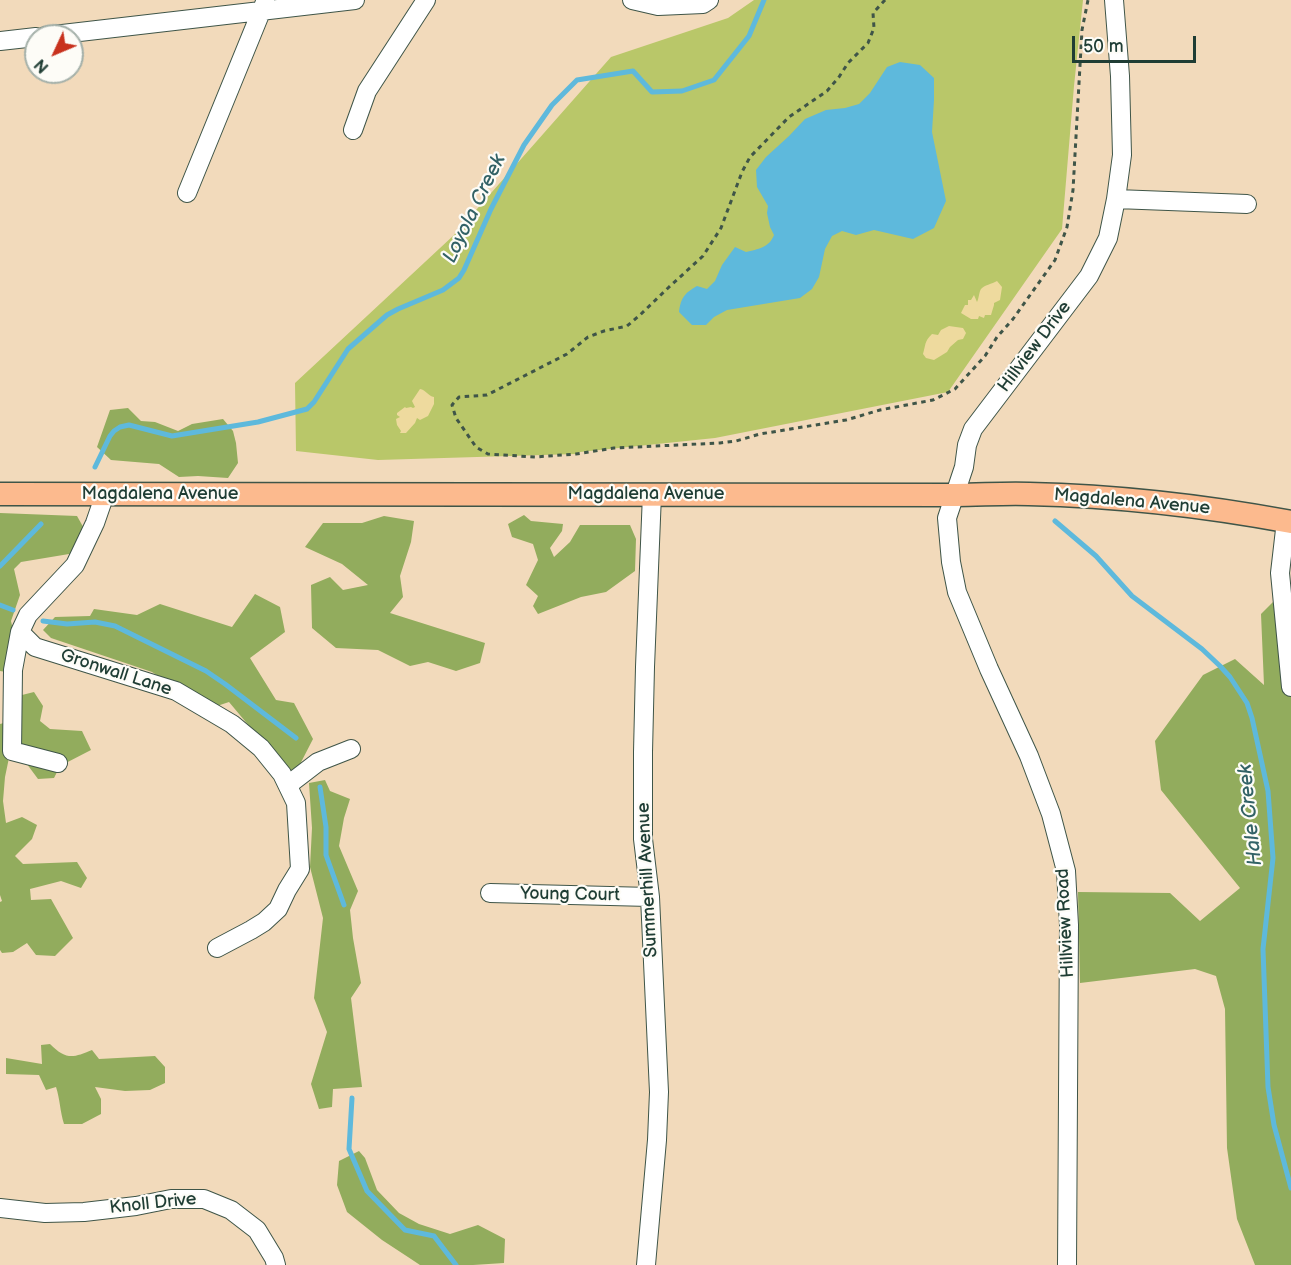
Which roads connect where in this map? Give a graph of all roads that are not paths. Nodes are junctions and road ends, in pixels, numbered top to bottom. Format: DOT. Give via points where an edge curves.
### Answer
graph roads {
  1 [pos="355,0"];
  2 [pos="426,0"];
  3 [pos="632,0"];
  4 [pos="709,0"];
  5 [pos="1114,0"];
  6 [pos="264,5"];
  7 [pos="84,30"];
  8 [pos="24,38"];
  9 [pos="0,41"];
  10 [pos="352,130"];
  11 [pos="187,193"];
  12 [pos="1116,199"];
  13 [pos="1247,204"];
  14 [pos="0,494"];
  15 [pos="105,494"];
  16 [pos="652,494"];
  17 [pos="956,495"];
  18 [pos="1288,521"];
  19 [pos="20,632"];
  20 [pos="1291,687"];
  21 [pos="351,749"];
  22 [pos="58,763"];
  23 [pos="288,785"];
  24 [pos="490,893"];
  25 [pos="650,897"];
  26 [pos="218,948"];
  27 [pos="0,1208"];
  28 [pos="276,1265"];
  29 [pos="646,1265"];
  30 [pos="1067,1265"];
  1 -- 6 [label="street"];
  2 -- 10 [label="street" via="368,91"];
  3 -- 4 [label="street" via="658,6 703,4"];
  5 -- 12 [label="street, Hillview Drive" via="1122,155"];
  6 -- 7 [label="street"];
  6 -- 11 [label="street"];
  8 -- 9 [label="street"];
  12 -- 13 [label="street"];
  12 -- 17 [label="street, Hillview Drive" via="1108,238 1089,276 973,429"];
  14 -- 15 [label="main road, Magdalena Avenue"];
  15 -- 16 [label="main road, Magdalena Avenue"];
  15 -- 19 [label="street" via="75,565 28,615"];
  16 -- 17 [label="main road, Magdalena Avenue"];
  16 -- 25 [label="street, Summerhill Avenue" via="643,752 643,839"];
  17 -- 18 [label="main road, Magdalena Avenue" via="1110,498"];
  17 -- 30 [label="street, Hillview Road" via="947,518 957,592 1051,814 1066,871"];
  18 -- 20 [label="street" via="1280,573"];
  19 -- 22 [label="street" via="13,670 12,751"];
  19 -- 23 [label="street, Gronwall Lane" via="35,647 176,691 232,724 261,748"];
  21 -- 23 [label="street" via="318,762"];
  23 -- 26 [label="street, Gronwall Lane" via="296,802 300,869 278,909 264,922"];
  24 -- 25 [label="street, Young Court"];
  25 -- 29 [label="street, Summerhill Avenue" via="659,1092"];
  27 -- 28 [label="street, Knoll Drive" via="84,1212 204,1198 231,1209 257,1230"];
}
